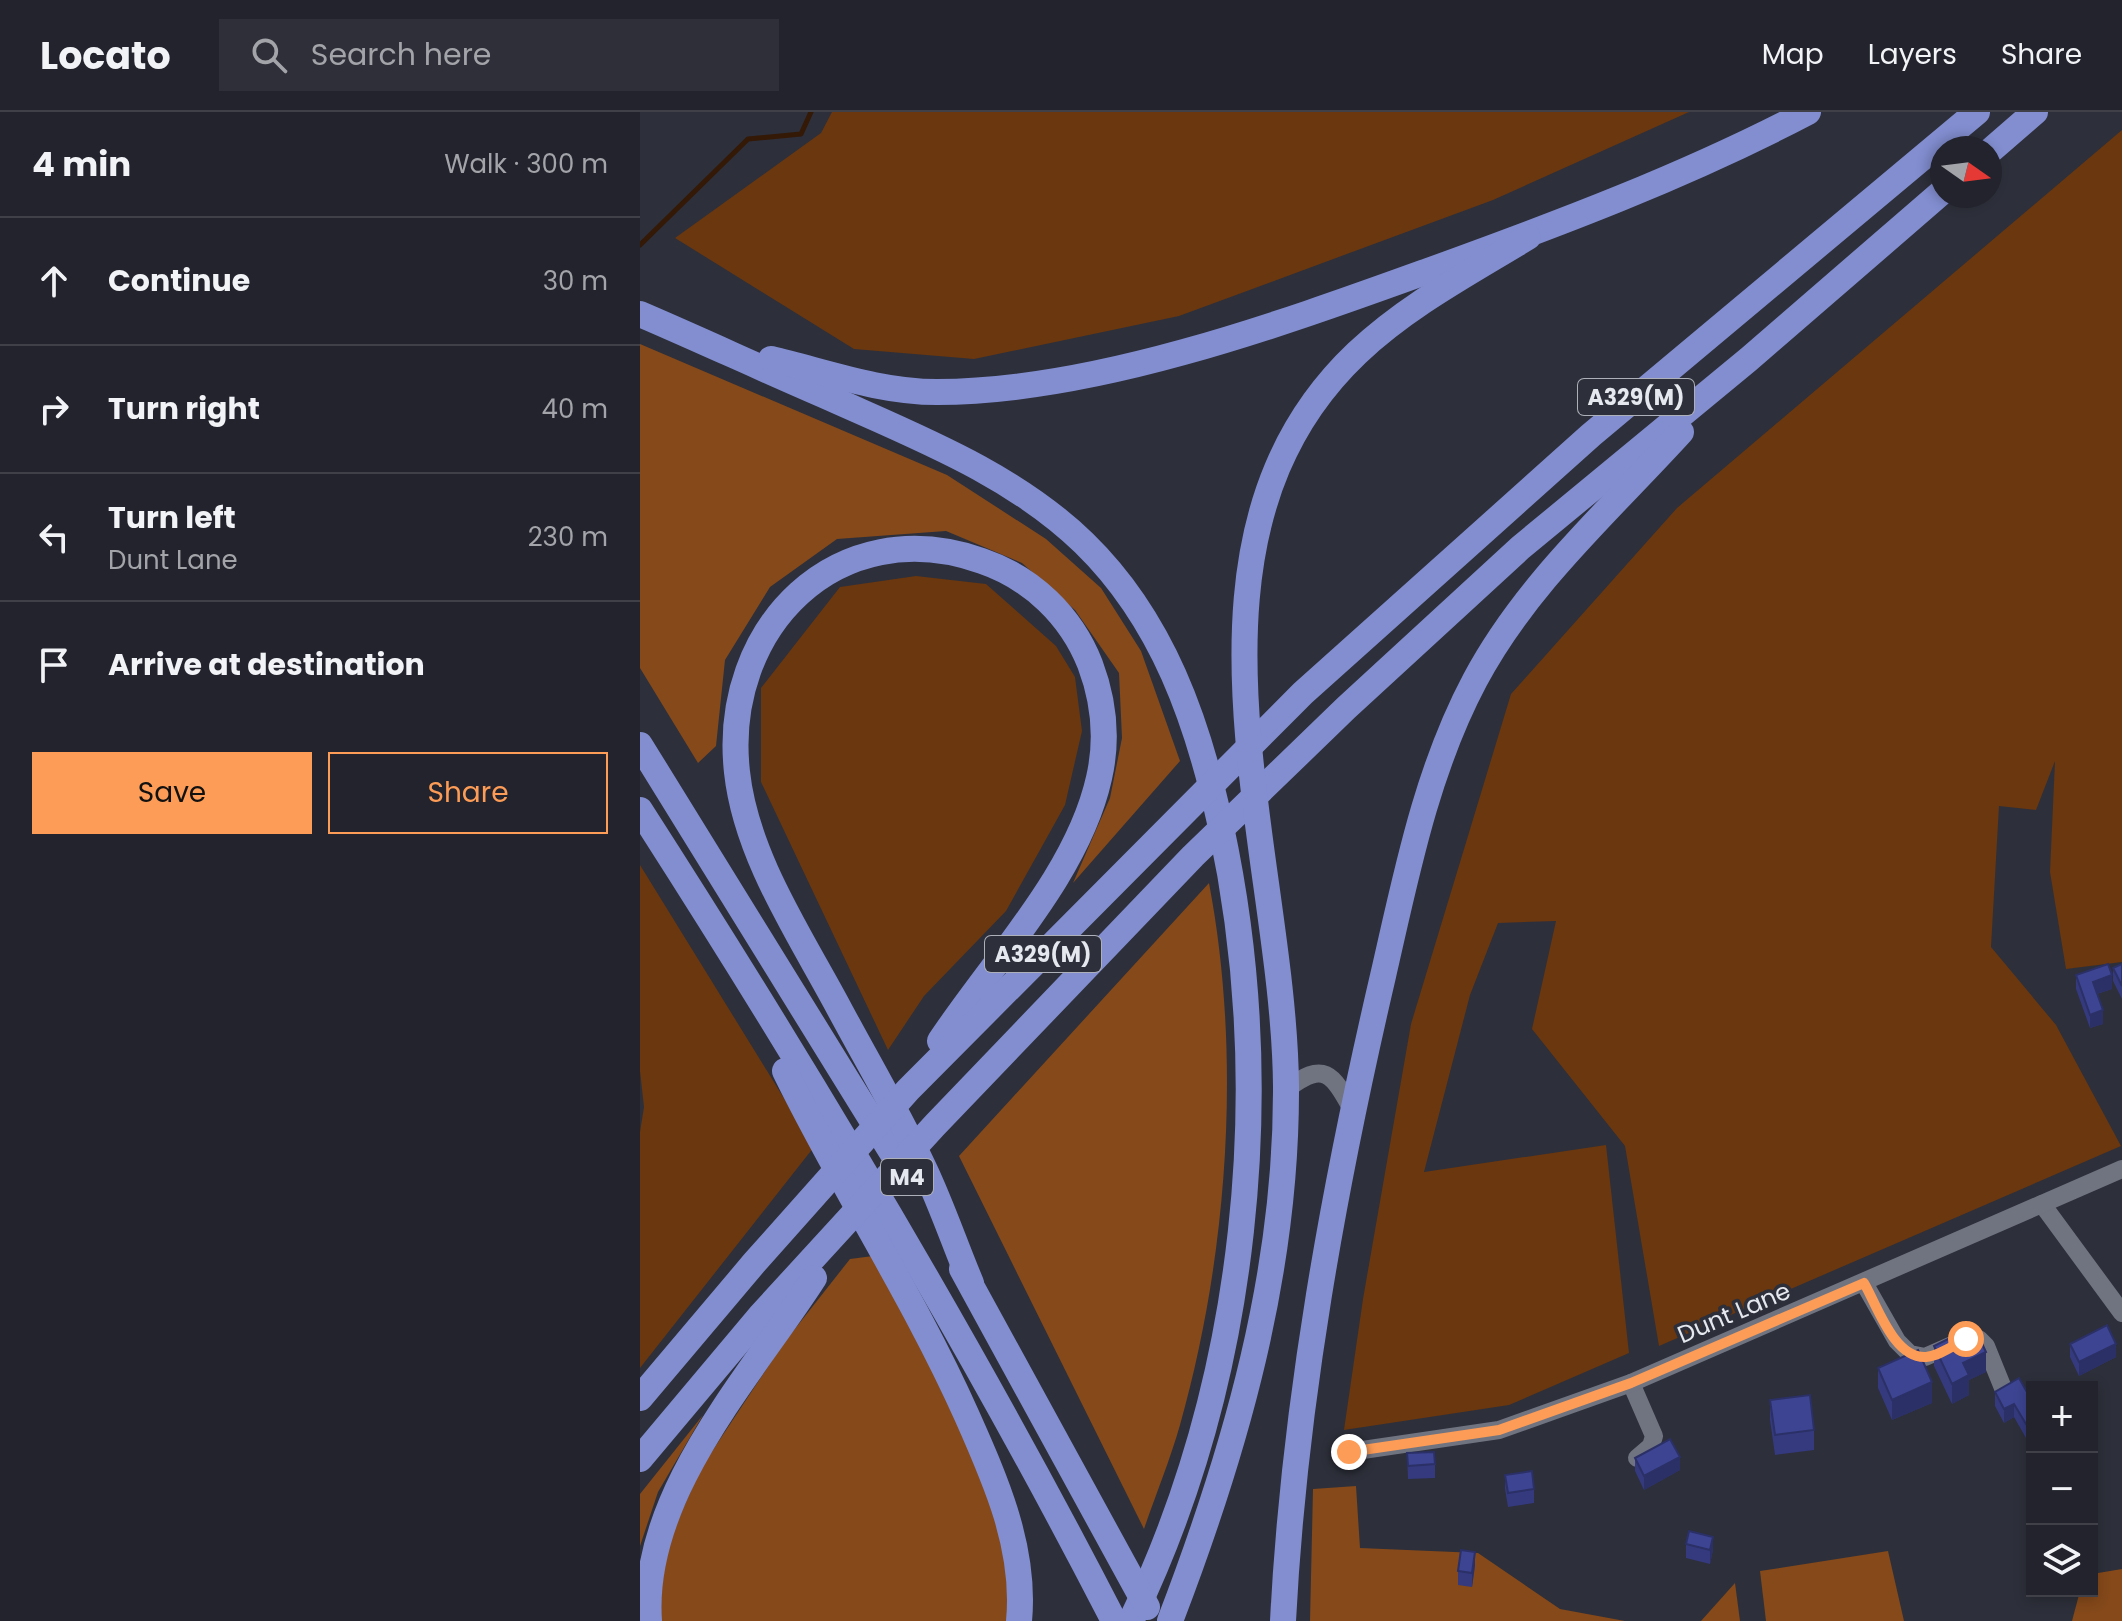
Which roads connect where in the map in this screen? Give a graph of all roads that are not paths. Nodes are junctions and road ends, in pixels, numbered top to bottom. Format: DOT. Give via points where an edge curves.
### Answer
graph roads {
  1 [pos="1808,112"];
  2 [pos="1977,112"];
  3 [pos="2035,112"];
  4 [pos="2002,141"];
  5 [pos="1930,202"];
  6 [pos="1528,237"];
  7 [pos="640,314"];
  8 [pos="709,344"];
  9 [pos="1749,359"];
  10 [pos="640,745"];
  11 [pos="640,810"];
  12 [pos="718,931"];
  13 [pos="908,1090"];
  14 [pos="1286,1090"];
  15 [pos="1353,1111"];
  16 [pos="2122,1169"];
  17 [pos="2042,1204"];
  18 [pos="848,1224"];
  19 [pos="971,1283"];
  20 [pos="1864,1283"];
  21 [pos="2122,1313"];
  22 [pos="1631,1383"];
  23 [pos="2005,1393"];
  24 [pos="640,1398"];
  25 [pos="1349,1452"];
  26 [pos="1637,1458"];
  27 [pos="640,1459"];
  28 [pos="649,1621"];
  29 [pos="1019,1621"];
  30 [pos="1114,1621"];
  31 [pos="1131,1621"];
  32 [pos="1155,1621"];
  33 [pos="1170,1621"];
  34 [pos="1283,1621"];
  1 -- 6 [label="highway" via="1694,168"];
  2 -- 13 [label="highway, A329(M)" via="1591,435 1303,693"];
  3 -- 4 [label="highway"];
  5 -- 9 [label="highway, A329(M)"];
  6 -- 8 [label="highway" via="1244,333 1080,376 1001,389 934,392 881,387"];
  6 -- 14 [label="highway" via="1422,301 1354,356 1296,432 1261,514 1245,617 1245,690 1285,1025"];
  7 -- 8 [label="highway"];
  8 -- 31 [label="highway" via="979,469 1029,499 1084,543 1151,630 1184,695 1207,761 1244,966 1246,1164 1229,1300 1208,1406 1178,1503"];
  9 -- 15 [label="highway" via="1557,565 1502,635 1475,680 1422,814"];
  9 -- 18 [label="highway, A329(M)" via="1520,548 1346,708 1193,856 935,1125"];
  10 -- 19 [label="highway, M4"];
  11 -- 12 [label="highway, M4"];
  12 -- 29 [label="highway" via="806,1114 912,1302 989,1465 1015,1546"];
  12 -- 30 [label="highway, M4" via="906,1246"];
  13 -- 19 [label="highway" via="1067,856 1091,805 1104,734 1088,659 1052,604 995,566 924,549 875,553 841,565 789,601 750,662 737,710 735,750 754,840 925,1169"];
  13 -- 24 [label="highway, A329(M)"];
  14 -- 15 [label="street" via="1307,1074 1320,1072 1335,1079"];
  14 -- 33 [label="highway" via="1280,1201 1264,1313 1241,1416"];
  15 -- 34 [label="highway" via="1306,1399"];
  16 -- 17 [label="street, Dunt Lane"];
  17 -- 20 [label="street, Dunt Lane"];
  17 -- 21 [label="street"];
  18 -- 27 [label="highway, A329(M)" via="760,1316"];
  18 -- 28 [label="highway" via="709,1429 672,1494 647,1577"];
  19 -- 32 [label="highway, M4"];
  20 -- 22 [label="street, Dunt Lane"];
  20 -- 23 [label="street" via="1903,1349 1925,1357 1966,1339 1979,1339"];
  22 -- 25 [label="street, Dunt Lane" via="1499,1430"];
  22 -- 26 [label="street" via="1654,1436"];
}
